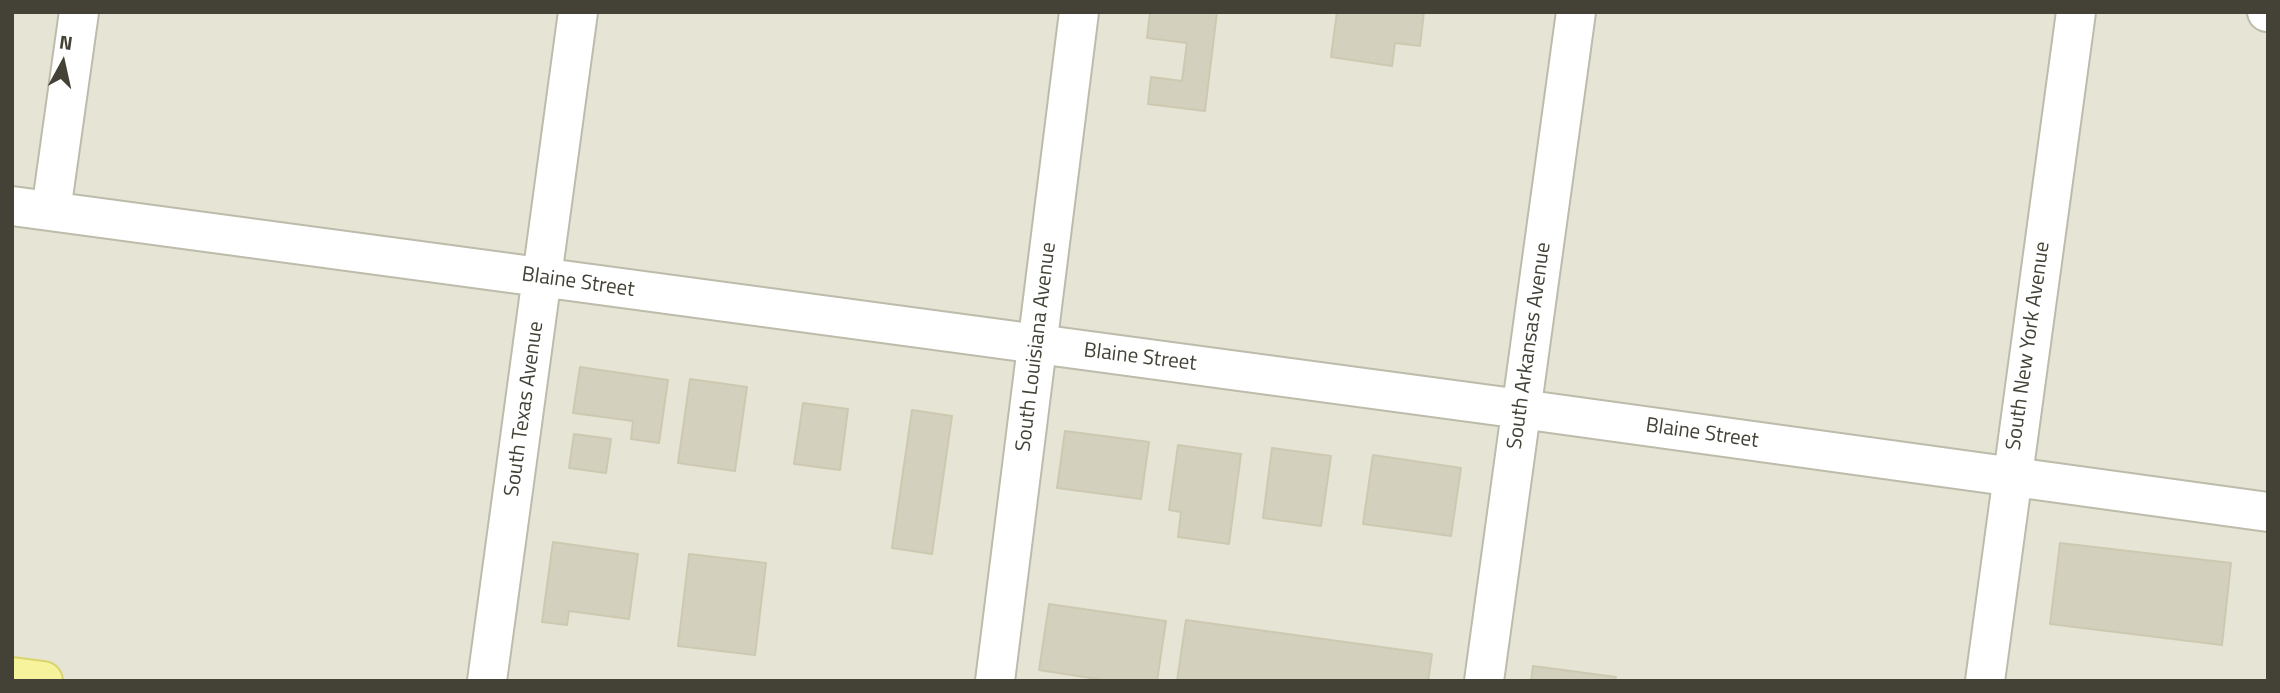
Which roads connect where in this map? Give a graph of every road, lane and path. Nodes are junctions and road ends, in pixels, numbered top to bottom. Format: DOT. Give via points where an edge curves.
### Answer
graph roads {
  1 [pos="79,12"];
  2 [pos="578,12"];
  3 [pos="1079,12"];
  4 [pos="1576,12"];
  5 [pos="2076,12"];
  6 [pos="12,205"];
  7 [pos="51,211"];
  8 [pos="542,278"];
  9 [pos="1038,345"];
  10 [pos="1521,409"];
  11 [pos="2011,478"];
  12 [pos="2268,512"];
  13 [pos="12,677"];
  14 [pos="43,681"];
  15 [pos="487,681"];
  16 [pos="995,681"];
  17 [pos="1483,681"];
  18 [pos="1985,681"];
  1 -- 7 [label="street"];
  2 -- 8 [label="street, South Texas Avenue"];
  3 -- 9 [label="street, South Louisiana Avenue"];
  4 -- 10 [label="street, South Arkansas Avenue"];
  5 -- 11 [label="street, South New York Avenue"];
  6 -- 7 [label="street, Blaine Street"];
  7 -- 8 [label="street, Blaine Street"];
  8 -- 9 [label="street, Blaine Street"];
  8 -- 15 [label="street, South Texas Avenue"];
  9 -- 10 [label="street, Blaine Street"];
  9 -- 16 [label="street, South Louisiana Avenue"];
  10 -- 11 [label="street, Blaine Street"];
  10 -- 17 [label="street, South Arkansas Avenue"];
  11 -- 12 [label="street, Blaine Street"];
  11 -- 18 [label="street, South New York Avenue"];
  13 -- 14 [label="main road"];
}
